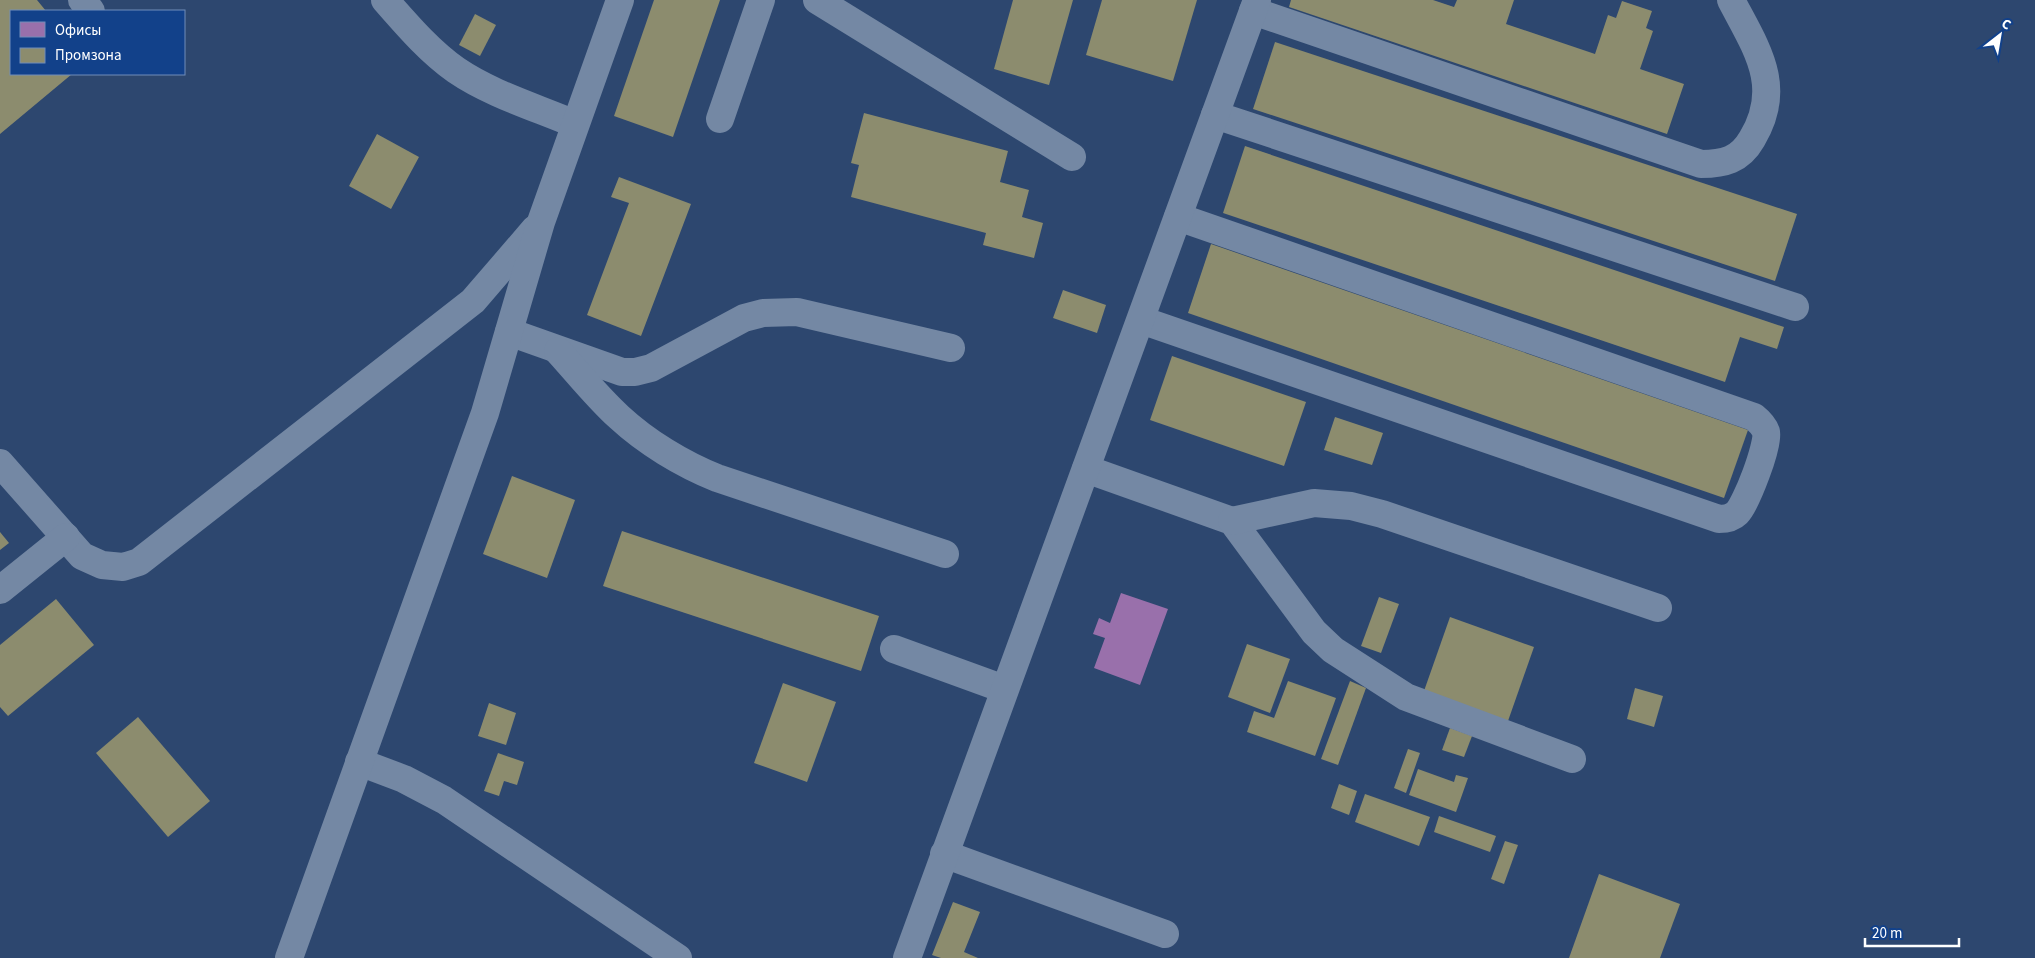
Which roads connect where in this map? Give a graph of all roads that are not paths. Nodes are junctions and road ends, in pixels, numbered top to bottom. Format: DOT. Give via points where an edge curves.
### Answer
graph roads {
  1 [pos="82,0"];
  2 [pos="385,0"];
  3 [pos="620,0"];
  4 [pos="761,0"];
  5 [pos="817,0"];
  6 [pos="1726,1"];
  7 [pos="1255,5"];
  8 [pos="90,10"];
  9 [pos="1215,115"];
  10 [pos="720,119"];
  11 [pos="575,124"];
  12 [pos="1072,157"];
  13 [pos="1178,217"];
  14 [pos="541,222"];
  15 [pos="1795,307"];
  16 [pos="1141,320"];
  17 [pos="509,332"];
  18 [pos="951,348"];
  19 [pos="557,349"];
  20 [pos="0,463"];
  21 [pos="1086,469"];
  22 [pos="1232,520"];
  23 [pos="66,537"];
  24 [pos="945,554"];
  25 [pos="0,590"];
  26 [pos="1658,608"];
  27 [pos="894,648"];
  28 [pos="1004,689"];
  29 [pos="1572,759"];
  30 [pos="359,762"];
  31 [pos="944,854"];
  32 [pos="1165,934"];
  33 [pos="289,958"];
  34 [pos="678,958"];
  35 [pos="906,958"];
  1 -- 8 [label="street"];
  2 -- 11 [label="street" via="419,39 455,70 482,85"];
  3 -- 11 [label="street"];
  4 -- 10 [label="street"];
  5 -- 12 [label="street"];
  6 -- 7 [label="street" via="1759,54 1768,98 1765,114 1748,146 1734,158 1720,164 1701,164"];
  7 -- 9 [label="street"];
  9 -- 13 [label="street"];
  9 -- 15 [label="street"];
  11 -- 14 [label="street"];
  13 -- 16 [label="street"];
  13 -- 16 [label="street" via="1754,416 1763,425 1766,444 1748,496 1736,515 1719,519"];
  14 -- 17 [label="street"];
  14 -- 23 [label="street" via="473,301 139,562 123,566 102,565 82,556"];
  16 -- 21 [label="street"];
  17 -- 19 [label="street"];
  17 -- 30 [label="street" via="485,413"];
  18 -- 19 [label="street" via="797,312 763,313 744,318 651,368 635,372 622,372"];
  19 -- 24 [label="street" via="630,427 696,470"];
  20 -- 23 [label="street"];
  21 -- 22 [label="street"];
  21 -- 28 [label="street"];
  22 -- 26 [label="street" via="1314,503 1351,506"];
  22 -- 29 [label="street" via="1314,632 1332,650 1406,697"];
  23 -- 25 [label="street"];
  27 -- 28 [label="street"];
  28 -- 31 [label="street"];
  30 -- 33 [label="street"];
  30 -- 34 [label="street" via="404,779 444,800"];
  31 -- 32 [label="street"];
  31 -- 35 [label="street"];
}
